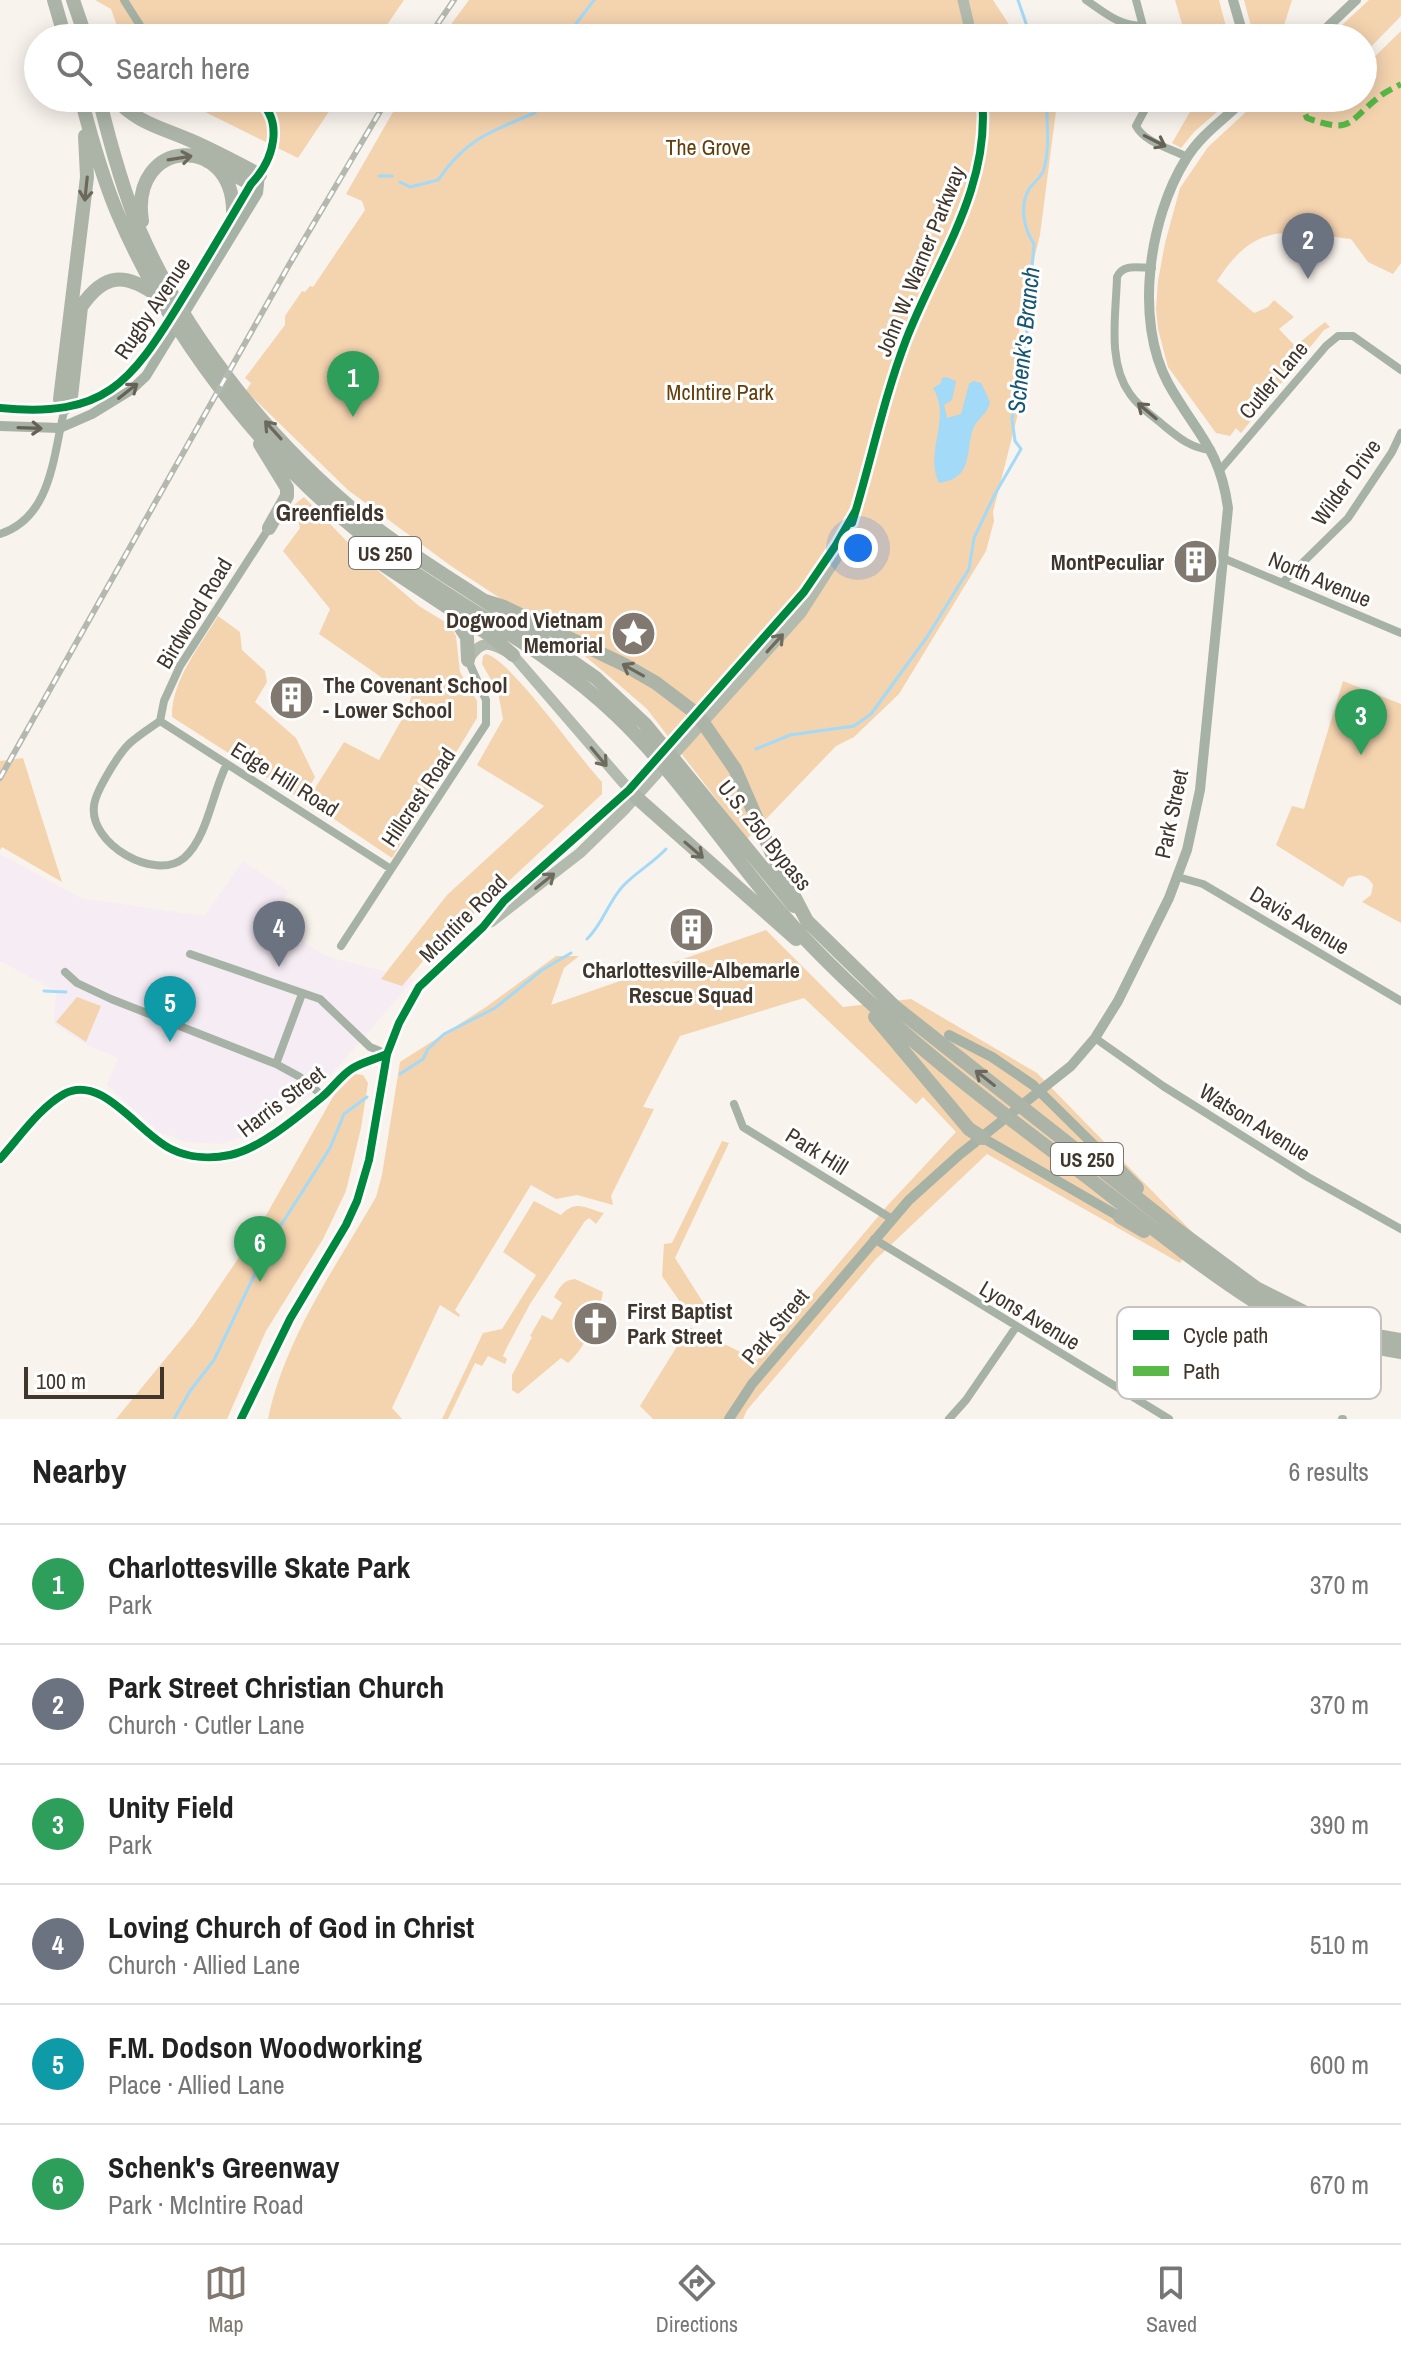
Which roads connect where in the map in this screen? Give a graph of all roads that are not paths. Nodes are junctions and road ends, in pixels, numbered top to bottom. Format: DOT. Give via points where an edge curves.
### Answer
graph roads {
  1 [pos="54,0"];
  2 [pos="73,0"];
  3 [pos="124,0"];
  4 [pos="963,0"];
  5 [pos="1086,0"];
  6 [pos="1136,0"];
  7 [pos="1233,0"];
  8 [pos="1356,0"];
  9 [pos="61,24"];
  10 [pos="80,24"];
  11 [pos="139,24"];
  12 [pos="969,24"];
  13 [pos="1123,24"];
  14 [pos="1142,24"];
  15 [pos="1240,24"];
  16 [pos="1331,24"];
  17 [pos="83,112"];
  18 [pos="85,112"];
  19 [pos="103,112"];
  20 [pos="129,112"];
  21 [pos="268,112"];
  22 [pos="982,112"];
  23 [pos="1142,112"];
  24 [pos="1231,112"];
  25 [pos="1187,157"];
  26 [pos="211,162"];
  27 [pos="256,179"];
  28 [pos="233,214"];
  29 [pos="145,242"];
  30 [pos="1152,268"];
  31 [pos="165,294"];
  32 [pos="1401,370"];
  33 [pos="237,400"];
  34 [pos="0,408"];
  35 [pos="65,408"];
  36 [pos="248,422"];
  37 [pos="0,426"];
  38 [pos="60,428"];
  39 [pos="1401,433"];
  40 [pos="1212,450"];
  41 [pos="1221,469"];
  42 [pos="269,528"];
  43 [pos="353,528"];
  44 [pos="0,534"];
  45 [pos="1225,559"];
  46 [pos="1282,583"];
  47 [pos="431,597"];
  48 [pos="483,609"];
  49 [pos="1401,633"];
  50 [pos="513,655"];
  51 [pos="468,660"];
  52 [pos="701,718"];
  53 [pos="160,721"];
  54 [pos="641,729"];
  55 [pos="227,764"];
  56 [pos="684,780"];
  57 [pos="632,794"];
  58 [pos="391,869"];
  59 [pos="1178,877"];
  60 [pos="807,921"];
  61 [pos="341,946"];
  62 [pos="190,954"];
  63 [pos="828,963"];
  64 [pos="65,972"];
  65 [pos="847,982"];
  66 [pos="302,994"];
  67 [pos="1401,1001"];
  68 [pos="895,1007"];
  69 [pos="949,1035"];
  70 [pos="1095,1038"];
  71 [pos="387,1054"];
  72 [pos="276,1064"];
  73 [pos="1041,1092"];
  74 [pos="323,1096"];
  75 [pos="734,1104"];
  76 [pos="983,1138"];
  77 [pos="1099,1150"];
  78 [pos="0,1159"];
  79 [pos="1120,1217"];
  80 [pos="892,1219"];
  81 [pos="1401,1229"];
  82 [pos="1179,1231"];
  83 [pos="874,1239"];
  84 [pos="1193,1258"];
  85 [pos="1265,1307"];
  86 [pos="1291,1307"];
  87 [pos="1016,1327"];
  88 [pos="1381,1336"];
  89 [pos="1401,1340"];
  90 [pos="1381,1348"];
  91 [pos="1401,1352"];
  92 [pos="1117,1388"];
  93 [pos="1136,1399"];
  94 [pos="250,1402"];
  95 [pos="241,1419"];
  96 [pos="251,1419"];
  97 [pos="729,1419"];
  98 [pos="949,1419"];
  99 [pos="1169,1419"];
  1 -- 9 [label="highway"];
  2 -- 10 [label="highway"];
  3 -- 11 [label="street"];
  4 -- 12 [label="main road"];
  5 -- 13 [label="street"];
  6 -- 14 [label="street"];
  7 -- 15 [label="street"];
  8 -- 16 [label="street"];
  17 -- 35 [label="highway, one-way" via="87,177 63,361 60,399"];
  18 -- 31 [label="highway, US 250" via="116,209"];
  19 -- 29 [label="highway, US 250"];
  20 -- 27 [label="highway" via="195,142"];
  21 -- 27 [label="street" via="273,151"];
  22 -- 52 [label="main road, John W. Warner Parkway" via="975,180 906,340 842,548 801,613"];
  23 -- 25 [label="street, one-way" via="1138,131"];
  24 -- 25 [label="street, Park Street"];
  25 -- 30 [label="street, Park Street" via="1166,199"];
  26 -- 27 [label="highway"];
  26 -- 28 [label="highway" via="230,187"];
  29 -- 26 [label="highway, one-way" via="140,198 147,177 171,158 193,156"];
  27 -- 28 [label="street, Rugby Avenue"];
  38 -- 27 [label="street, Rugby Avenue, one-way" via="111,404 146,376 258,193"];
  28 -- 35 [label="street, Rugby Avenue" via="143,360 108,391"];
  29 -- 31 [label="highway, US 250"];
  30 -- 40 [label="street, Park Street" via="1148,303 1153,344 1168,382"];
  40 -- 30 [label="street, one-way" via="1183,440 1138,404 1121,379 1116,357 1117,277 1127,267"];
  31 -- 33 [label="highway, US 250"];
  31 -- 33 [label="highway, US 250" via="192,348"];
  31 -- 35 [label="highway" via="130,281 97,286 81,307 71,397"];
  32 -- 41 [label="street, Cutler Lane" via="1353,336 1338,336"];
  33 -- 36 [label="highway, US 250"];
  48 -- 33 [label="highway, US 250, one-way" via="365,519"];
  34 -- 35 [label="street, Rugby Avenue"];
  35 -- 38 [label="street"];
  36 -- 42 [label="highway" via="287,488"];
  36 -- 43 [label="highway, US 250"];
  37 -- 38 [label="street, Rugby Avenue, one-way"];
  38 -- 44 [label="street" via="52,473 41,498 24,520"];
  39 -- 46 [label="street, Wilder Drive" via="1348,518"];
  40 -- 41 [label="street, Park Street"];
  41 -- 45 [label="street, Park Street" via="1228,508"];
  42 -- 53 [label="street, Birdwood Road" via="180,666"];
  43 -- 47 [label="highway" via="382,564"];
  43 -- 48 [label="highway, US 250" via="412,571"];
  45 -- 46 [label="street, North Avenue"];
  45 -- 59 [label="street, Park Street" via="1200,790"];
  46 -- 49 [label="street, North Avenue"];
  47 -- 50 [label="highway"];
  47 -- 51 [label="highway" via="463,629"];
  52 -- 48 [label="highway, one-way" via="625,665 504,607"];
  48 -- 54 [label="highway, US 250"];
  48 -- 54 [label="highway, US 250" via="596,678"];
  50 -- 51 [label="main road" via="484,644"];
  50 -- 57 [label="main road, one-way"];
  51 -- 58 [label="street, Hillcrest Road" via="486,700 486,724"];
  52 -- 57 [label="main road, John W. Warner Parkway"];
  52 -- 60 [label="highway" via="735,769"];
  53 -- 55 [label="street, Edge Hill Road"];
  53 -- 55 [label="street" via="129,743 96,798 95,822 118,852 162,865 185,857 206,824"];
  54 -- 56 [label="highway, US 250"];
  55 -- 58 [label="street, Edge Hill Road"];
  56 -- 60 [label="highway, U.S. 250 Bypass / US 250"];
  56 -- 63 [label="highway, US 250" via="768,897"];
  57 -- 63 [label="highway, one-way"];
  57 -- 71 [label="main road, McIntire Road" via="580,853 483,927 419,987"];
  58 -- 61 [label="street, Hillcrest Road"];
  59 -- 67 [label="street, Davis Avenue" via="1203,884"];
  59 -- 70 [label="street, Park Street"];
  60 -- 68 [label="highway, US 250"];
  62 -- 66 [label="street"];
  63 -- 65 [label="highway, US 250"];
  64 -- 72 [label="street" via="111,999"];
  65 -- 76 [label="highway" via="939,1096"];
  65 -- 84 [label="highway, US 250" via="962,1083"];
  66 -- 71 [label="street" via="320,999 370,1047"];
  66 -- 72 [label="street"];
  68 -- 69 [label="highway"];
  82 -- 68 [label="highway, US 250, one-way"];
  69 -- 73 [label="street" via="1012,1069"];
  70 -- 73 [label="street, Park Street"];
  70 -- 81 [label="street, Watson Avenue" via="1308,1177"];
  71 -- 74 [label="street, Harris Street" via="353,1067"];
  71 -- 94 [label="main road, McIntire Road" via="357,1201"];
  72 -- 74 [label="street"];
  73 -- 76 [label="street, Park Street"];
  73 -- 77 [label="street"];
  74 -- 78 [label="street, Harris Street" via="250,1148 212,1158 173,1150 99,1093 80,1088 50,1103"];
  75 -- 80 [label="street, Park Hill" via="743,1127"];
  76 -- 79 [label="street"];
  76 -- 80 [label="street, Park Street" via="933,1177"];
  77 -- 82 [label="highway"];
  79 -- 84 [label="highway"];
  80 -- 83 [label="street, Park Street"];
  82 -- 86 [label="highway, US 250"];
  83 -- 87 [label="street, Lyons Avenue"];
  83 -- 97 [label="street, Park Street" via="752,1384"];
  84 -- 85 [label="highway, US 250"];
  87 -- 92 [label="street, Lyons Avenue"];
  87 -- 98 [label="street"];
  88 -- 89 [label="highway, US 250"];
  90 -- 91 [label="highway, US 250"];
  93 -- 99 [label="street, Lyons Avenue"];
  94 -- 95 [label="main road, McIntire Road"];
  94 -- 96 [label="street"];
}
